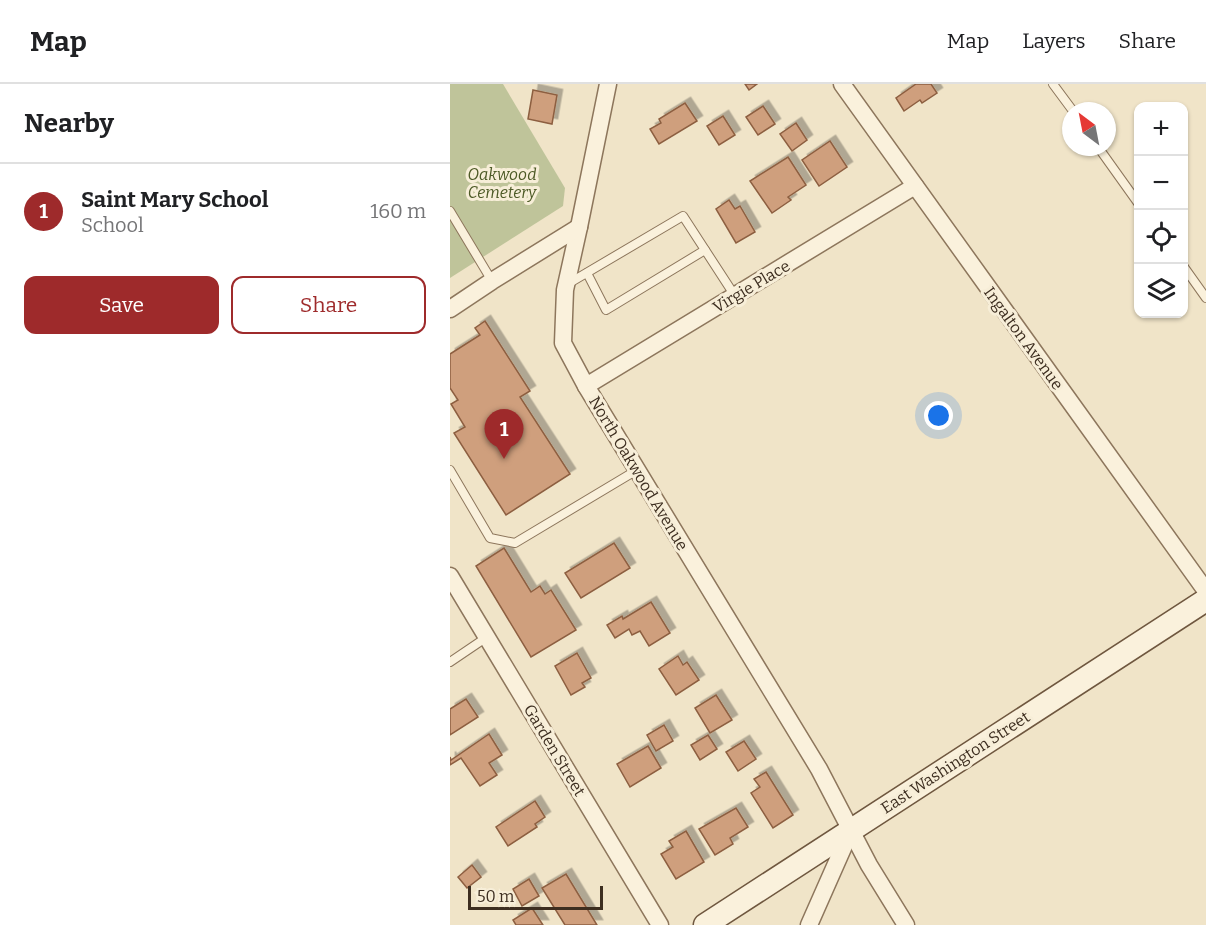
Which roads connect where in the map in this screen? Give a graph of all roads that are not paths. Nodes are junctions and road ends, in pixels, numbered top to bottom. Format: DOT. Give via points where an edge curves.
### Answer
graph roads {
  1 [pos="608,84"];
  2 [pos="842,84"];
  3 [pos="1053,84"];
  4 [pos="1066,102"];
  5 [pos="1104,156"];
  6 [pos="915,186"];
  7 [pos="1134,197"];
  8 [pos="450,211"];
  9 [pos="579,227"];
  10 [pos="705,250"];
  11 [pos="587,273"];
  12 [pos="1188,273"];
  13 [pos="492,281"];
  14 [pos="566,285"];
  15 [pos="735,296"];
  16 [pos="1206,298"];
  17 [pos="450,309"];
  18 [pos="586,386"];
  19 [pos="450,470"];
  20 [pos="637,470"];
  21 [pos="450,576"];
  22 [pos="1206,591"];
  23 [pos="1206,600"];
  24 [pos="487,637"];
  25 [pos="450,662"];
  26 [pos="852,829"];
  27 [pos="660,925"];
  28 [pos="705,925"];
  29 [pos="809,925"];
  30 [pos="906,925"];
  1 -- 9 [label="street, North Oakwood Avenue"];
  2 -- 6 [label="street, Ingalton Avenue"];
  3 -- 4 [label="lane"];
  5 -- 7 [label="lane"];
  6 -- 15 [label="street, Virgie Place"];
  6 -- 22 [label="street, Ingalton Avenue"];
  8 -- 13 [label="lane"];
  9 -- 13 [label="street"];
  9 -- 14 [label="street, North Oakwood Avenue"];
  10 -- 11 [label="lane" via="682,216"];
  10 -- 11 [label="lane" via="606,310"];
  10 -- 15 [label="lane"];
  11 -- 14 [label="lane"];
  12 -- 16 [label="lane"];
  13 -- 17 [label="street"];
  14 -- 18 [label="street, North Oakwood Avenue" via="563,343"];
  15 -- 18 [label="street, Virgie Place"];
  18 -- 20 [label="street, North Oakwood Avenue"];
  19 -- 20 [label="lane" via="490,538 515,543"];
  20 -- 26 [label="street, North Oakwood Avenue"];
  21 -- 24 [label="street, Garden Street"];
  23 -- 26 [label="main road, East Washington Street"];
  24 -- 25 [label="lane"];
  24 -- 27 [label="street, Garden Street"];
  26 -- 28 [label="main road, East Washington Street"];
  26 -- 29 [label="street"];
  26 -- 30 [label="street, North Oakwood Avenue"];
}
